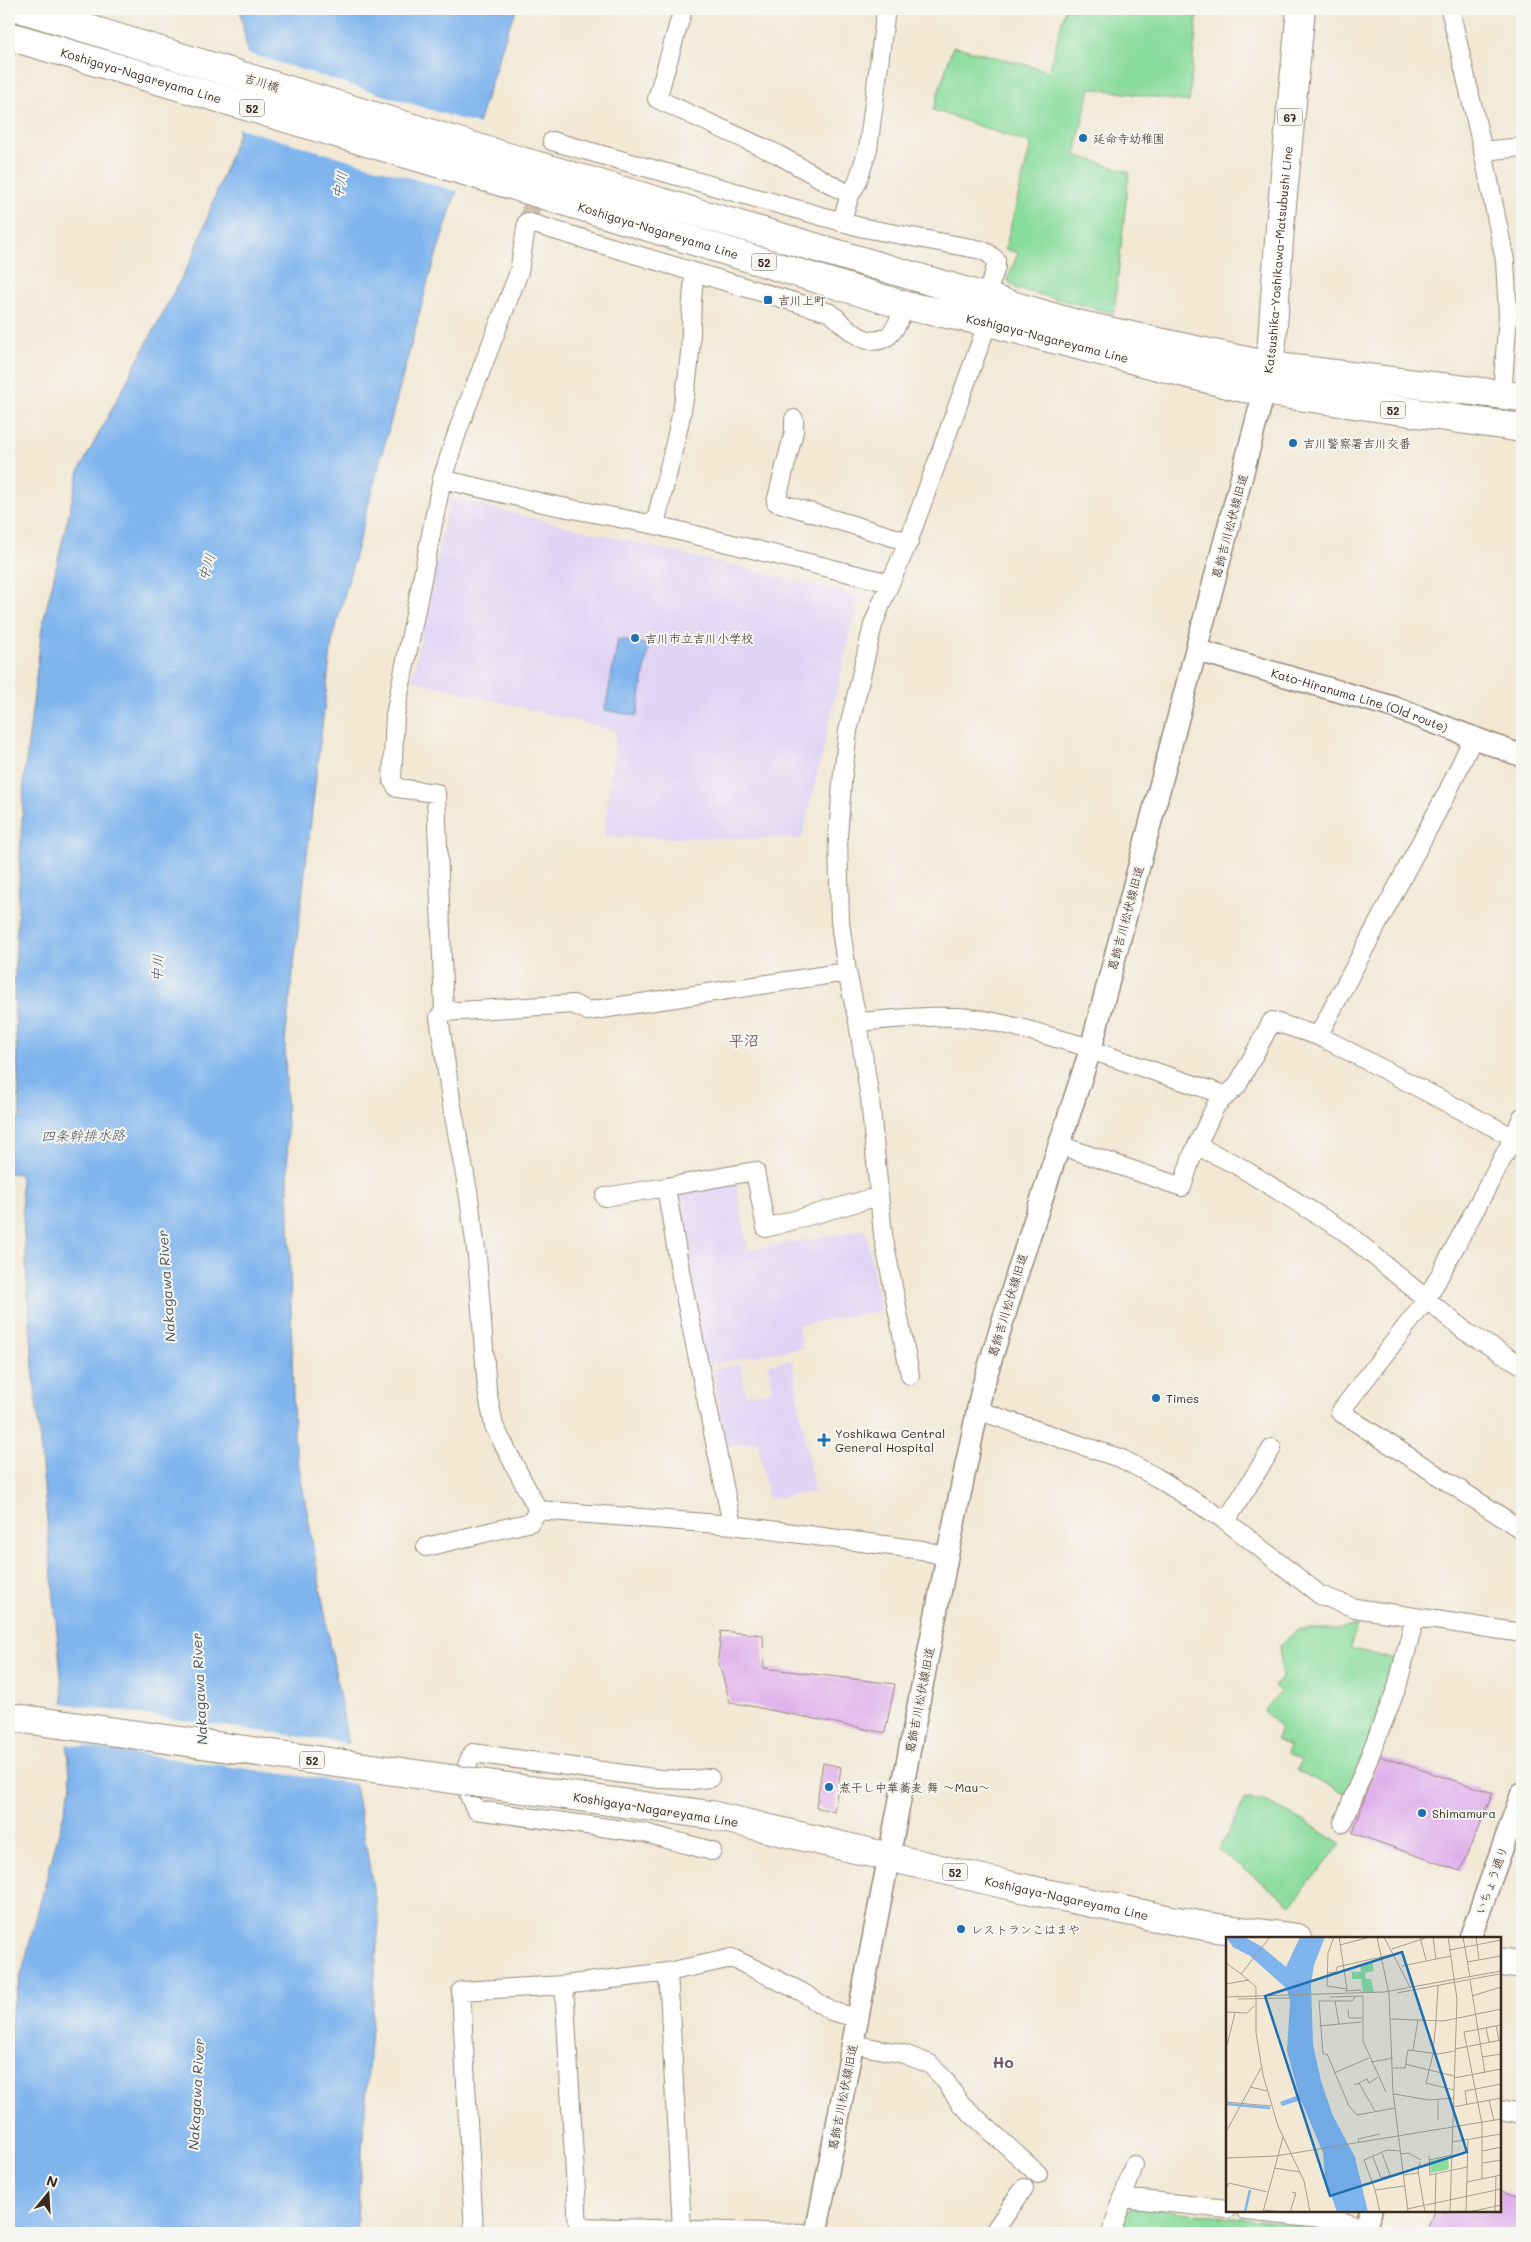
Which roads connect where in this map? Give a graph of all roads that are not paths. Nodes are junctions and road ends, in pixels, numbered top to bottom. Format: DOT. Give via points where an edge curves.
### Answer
graph roads {
  1 [pos="23,9"];
  2 [pos="683,9"];
  3 [pos="886,9"];
  4 [pos="1302,9"];
  5 [pos="1450,9"];
  6 [pos="9,36"];
  7 [pos="552,141"];
  8 [pos="1522,147"];
  9 [pos="1483,151"];
  10 [pos="498,167"];
  11 [pos="850,195"];
  12 [pos="841,222"];
  13 [pos="694,272"];
  14 [pos="906,306"];
  15 [pos="987,310"];
  16 [pos="1266,379"];
  17 [pos="1512,395"];
  18 [pos="794,419"];
  19 [pos="1522,428"];
  20 [pos="442,479"];
  21 [pos="655,525"];
  22 [pos="909,542"];
  23 [pos="890,583"];
  24 [pos="1196,650"];
  25 [pos="1474,736"];
  26 [pos="1522,756"];
  27 [pos="847,972"];
  28 [pos="444,1012"];
  29 [pos="858,1022"];
  30 [pos="1318,1036"];
  31 [pos="1091,1049"];
  32 [pos="1225,1095"];
  33 [pos="1522,1117"];
  34 [pos="1518,1139"];
  35 [pos="1059,1145"];
  36 [pos="1197,1146"];
  37 [pos="666,1187"];
  38 [pos="879,1196"];
  39 [pos="605,1197"];
  40 [pos="1427,1298"];
  41 [pos="1522,1365"];
  42 [pos="910,1375"];
  43 [pos="977,1410"];
  44 [pos="1272,1448"];
  45 [pos="538,1510"];
  46 [pos="1226,1521"];
  47 [pos="732,1525"];
  48 [pos="1522,1530"];
  49 [pos="426,1547"];
  50 [pos="947,1557"];
  51 [pos="1415,1617"];
  52 [pos="1522,1633"];
  53 [pos="9,1717"];
  54 [pos="710,1778"];
  55 [pos="1522,1793"];
  56 [pos="1343,1824"];
  57 [pos="712,1850"];
  58 [pos="888,1857"];
  59 [pos="1289,1937"];
  60 [pos="1470,1937"];
  61 [pos="1501,1962"];
  62 [pos="1522,1965"];
  63 [pos="668,1972"];
  64 [pos="564,1985"];
  65 [pos="857,2018"];
  66 [pos="852,2044"];
  67 [pos="1501,2110"];
  68 [pos="1522,2114"];
  69 [pos="1134,2165"];
  70 [pos="1038,2174"];
  71 [pos="1024,2188"];
  72 [pos="1123,2198"];
  73 [pos="1226,2209"];
  74 [pos="1255,2212"];
  75 [pos="1366,2224"];
  76 [pos="682,2228"];
  77 [pos="474,2233"];
  78 [pos="803,2233"];
  79 [pos="816,2233"];
  80 [pos="993,2233"];
  81 [pos="1111,2233"];
  1 -- 10 [label="main road, 吉川橋 / 52"];
  2 -- 11 [label="street" via="657,99 777,154"];
  3 -- 11 [label="street" via="868,149"];
  4 -- 16 [label="main road, Katsushika-Yoshikawa-Matsubushi Line / 67"];
  5 -- 9 [label="street"];
  6 -- 10 [label="main road, Koshigaya-Nagareyama Line / 52"];
  7 -- 12 [label="street"];
  8 -- 9 [label="street"];
  9 -- 17 [label="street" via="1505,261"];
  10 -- 14 [label="main road, Koshigaya-Nagareyama Line / 52"];
  10 -- 15 [label="main road, Koshigaya-Nagareyama Line / 52"];
  11 -- 12 [label="street"];
  12 -- 15 [label="street" via="990,254 996,260 996,267"];
  13 -- 14 [label="street" via="831,313 853,333 866,339 879,340 889,335"];
  13 -- 20 [label="street" via="526,222 519,272"];
  13 -- 21 [label="street" via="690,352"];
  14 -- 15 [label="main road, Koshigaya-Nagareyama Line / 52"];
  15 -- 16 [label="main road, Koshigaya-Nagareyama Line / 52" via="1076,324"];
  15 -- 22 [label="street"];
  16 -- 17 [label="main road, Koshigaya-Nagareyama Line / 52"];
  16 -- 19 [label="main road, Koshigaya-Nagareyama Line / 52"];
  16 -- 24 [label="street, 葛飾吉川松伏線旧道"];
  18 -- 22 [label="street" via="794,432 776,502"];
  20 -- 21 [label="street"];
  20 -- 28 [label="street" via="395,715 392,780 397,788 436,793"];
  21 -- 23 [label="street"];
  22 -- 23 [label="street"];
  23 -- 27 [label="street" via="873,625 856,695 842,782 838,889"];
  24 -- 25 [label="street, Kato-Hiranuma Line (Old route)" via="1393,707"];
  24 -- 31 [label="street, 葛飾吉川松伏線旧道"];
  25 -- 26 [label="street, Kato-Hiranuma Line (Old route)"];
  25 -- 30 [label="street" via="1447,794"];
  27 -- 28 [label="street" via="588,1011 573,1004"];
  27 -- 29 [label="street"];
  28 -- 45 [label="street" via="439,1017 477,1256 487,1390 494,1426"];
  29 -- 31 [label="street" via="932,1017 984,1020"];
  29 -- 38 [label="street" via="870,1099"];
  30 -- 32 [label="street" via="1272,1021 1237,1086"];
  30 -- 34 [label="street"];
  31 -- 32 [label="street"];
  31 -- 35 [label="street, 葛飾吉川松伏線旧道"];
  32 -- 36 [label="street" via="1216,1105"];
  33 -- 34 [label="street"];
  34 -- 40 [label="street"];
  35 -- 36 [label="street" via="1182,1187"];
  35 -- 43 [label="street, 葛飾吉川松伏線旧道" via="994,1345"];
  36 -- 40 [label="street" via="1235,1164 1344,1231"];
  37 -- 38 [label="street" via="755,1171 766,1228"];
  37 -- 39 [label="street"];
  37 -- 47 [label="street" via="680,1276"];
  38 -- 42 [label="street"];
  40 -- 41 [label="street" via="1466,1332"];
  40 -- 48 [label="street" via="1340,1412"];
  43 -- 46 [label="street" via="1122,1459"];
  43 -- 50 [label="street, 葛飾吉川松伏線旧道"];
  44 -- 46 [label="street"];
  45 -- 47 [label="street"];
  45 -- 49 [label="street" via="531,1522"];
  46 -- 51 [label="street" via="1320,1595 1355,1608"];
  47 -- 50 [label="street" via="894,1546"];
  50 -- 58 [label="street, 葛飾吉川松伏線旧道"];
  51 -- 52 [label="street"];
  51 -- 56 [label="street" via="1397,1688"];
  53 -- 58 [label="main road, Koshigaya-Nagareyama Line / 52, bridge" via="711,1815"];
  54 -- 57 [label="street" via="660,1779 473,1753 465,1765 467,1794 476,1810 645,1833"];
  55 -- 60 [label="street, いちょう通り"];
  58 -- 59 [label="main road, Koshigaya-Nagareyama Line / 52" via="1163,1918"];
  58 -- 65 [label="street, 葛飾吉川松伏線旧道"];
  61 -- 62 [label="main road"];
  63 -- 64 [label="street"];
  63 -- 65 [label="street" via="732,1958 802,1992 831,2011"];
  63 -- 76 [label="street"];
  64 -- 76 [label="street" via="578,2227"];
  64 -- 77 [label="street" via="461,1991"];
  65 -- 66 [label="street, 葛飾吉川松伏線旧道"];
  66 -- 70 [label="street" via="904,2054 930,2064 960,2103"];
  66 -- 79 [label="street, 葛飾吉川松伏線旧道"];
  67 -- 68 [label="street"];
  69 -- 72 [label="street"];
  71 -- 80 [label="street"];
  72 -- 73 [label="street"];
  72 -- 81 [label="street"];
  74 -- 75 [label="street"];
  76 -- 78 [label="street"];
}
